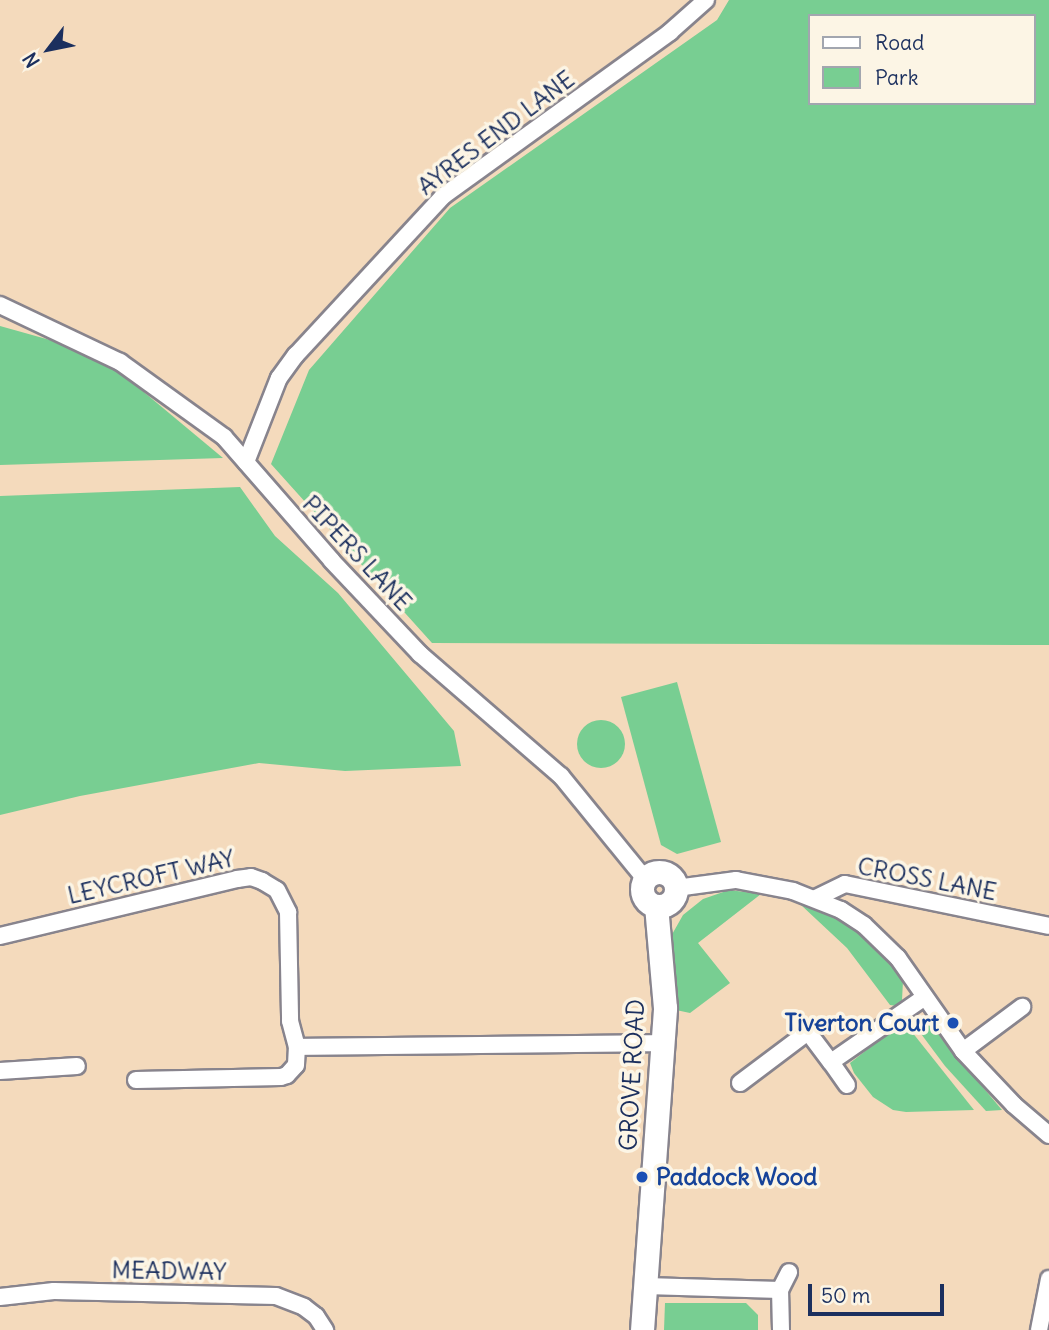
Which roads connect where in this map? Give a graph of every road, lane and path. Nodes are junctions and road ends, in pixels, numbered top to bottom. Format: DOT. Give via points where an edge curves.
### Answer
graph roads {
  1 [pos="706,0"];
  2 [pos="0,305"];
  3 [pos="246,462"];
  4 [pos="645,878"];
  5 [pos="676,888"];
  6 [pos="816,898"];
  7 [pos="656,906"];
  8 [pos="1049,926"];
  9 [pos="0,936"];
  10 [pos="925,997"];
  11 [pos="1022,1007"];
  12 [pos="664,1043"];
  13 [pos="297,1046"];
  14 [pos="963,1051"];
  15 [pos="831,1062"];
  16 [pos="77,1066"];
  17 [pos="0,1071"];
  18 [pos="136,1080"];
  19 [pos="740,1083"];
  20 [pos="847,1085"];
  21 [pos="1049,1135"];
  22 [pos="789,1272"];
  23 [pos="1049,1279"];
  24 [pos="646,1286"];
  25 [pos="780,1290"];
  26 [pos="0,1297"];
  27 [pos="325,1330"];
  28 [pos="642,1330"];
  29 [pos="781,1330"];
  30 [pos="1039,1330"];
  1 -- 3 [label="street, AYRES END LANE" via="670,32 443,196 296,355 279,378"];
  2 -- 3 [label="street, PIPERS LANE" via="120,362 205,420"];
  3 -- 4 [label="street, PIPERS LANE" via="420,654 561,776"];
  4 -- 5 [label="street" via="664,873"];
  4 -- 7 [label="street, GROVE ROAD" via="643,895"];
  5 -- 6 [label="street" via="736,880"];
  5 -- 7 [label="street" via="670,902"];
  6 -- 8 [label="street, CROSS LANE" via="845,884"];
  6 -- 10 [label="street" via="841,910 884,943"];
  7 -- 12 [label="street, GROVE ROAD"];
  9 -- 13 [label="street, LEYCROFT WAY" via="237,879 262,881 277,890 288,912 290,1021"];
  10 -- 14 [label="street"];
  10 -- 15 [label="street"];
  11 -- 14 [label="street"];
  12 -- 13 [label="street"];
  12 -- 24 [label="street, GROVE ROAD"];
  13 -- 18 [label="street" via="296,1065 281,1077"];
  14 -- 21 [label="street"];
  15 -- 19 [label="street" via="808,1032"];
  15 -- 20 [label="street"];
  16 -- 17 [label="street"];
  22 -- 25 [label="street"];
  23 -- 30 [label="street"];
  24 -- 25 [label="street"];
  24 -- 28 [label="street, GROVE ROAD"];
  25 -- 29 [label="street"];
  26 -- 27 [label="street, MEADWAY" via="54,1292 276,1296 304,1307"];
}
